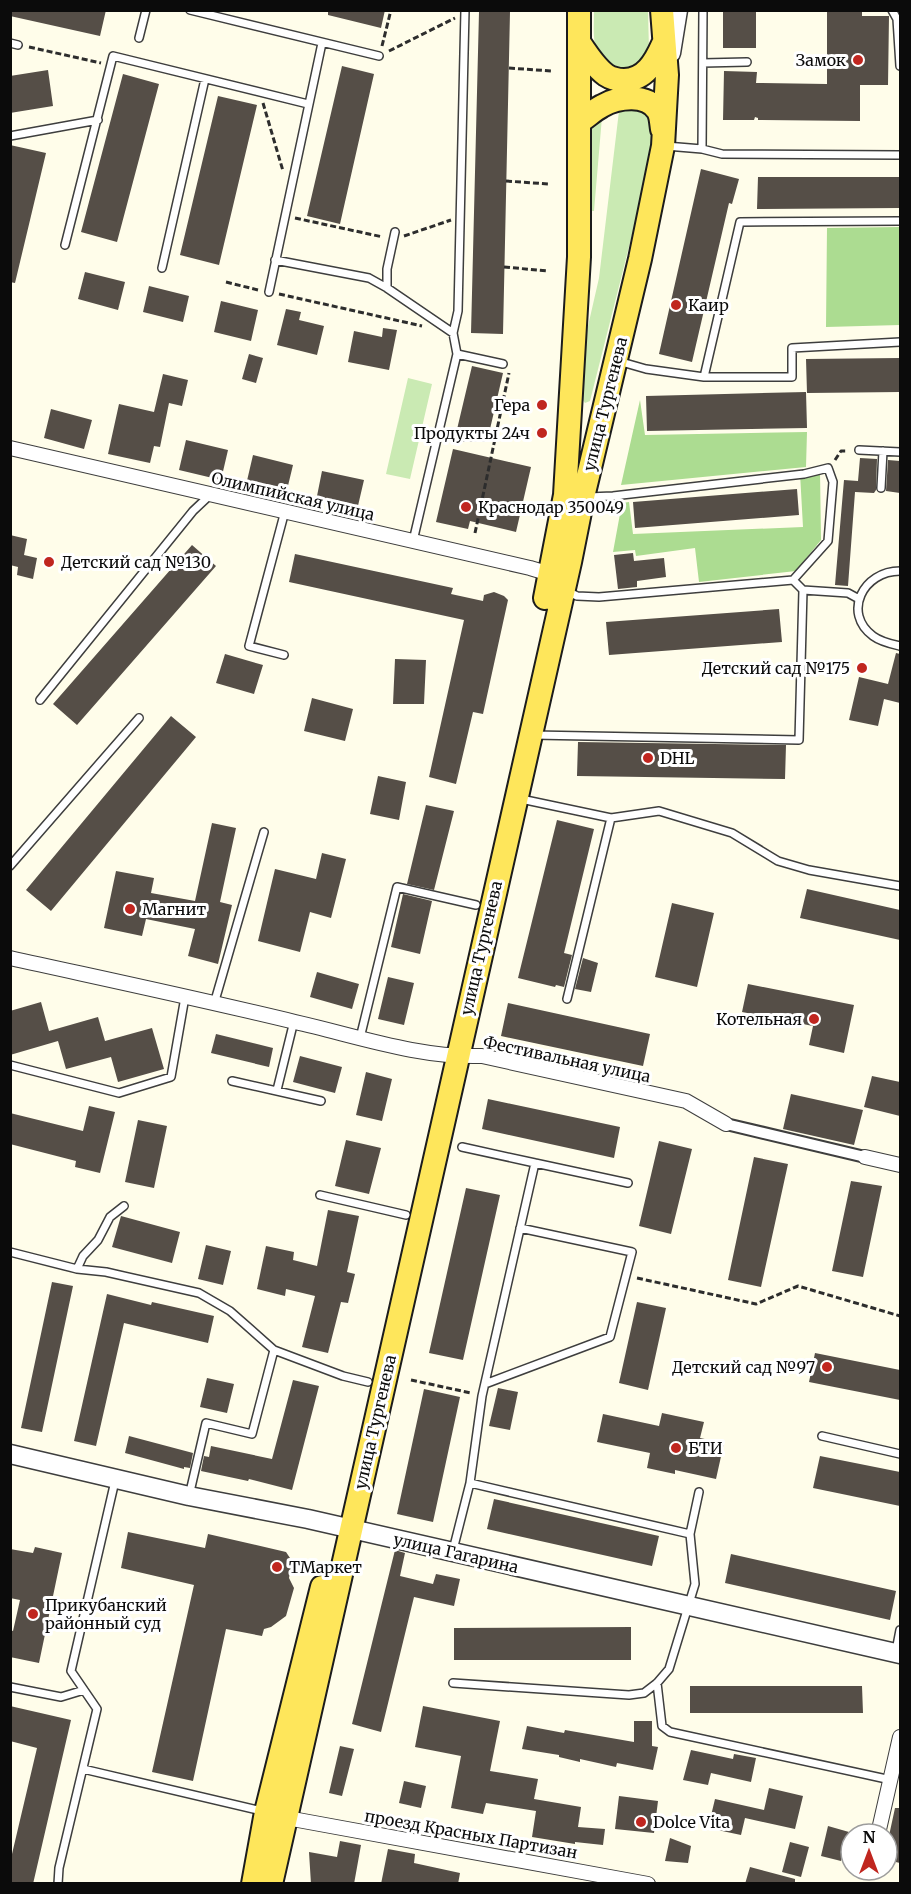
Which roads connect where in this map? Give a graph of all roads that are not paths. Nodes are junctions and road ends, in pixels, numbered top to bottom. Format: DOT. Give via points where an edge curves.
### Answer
graph roads {
  1 [pos="146,10"];
  2 [pos="190,10"];
  3 [pos="579,10"];
  4 [pos="662,10"];
  5 [pos="678,10"];
  6 [pos="703,10"];
  7 [pos="892,10"];
  8 [pos="465,12"];
  9 [pos="139,38"];
  10 [pos="579,42"];
  11 [pos="322,43"];
  12 [pos="663,44"];
  13 [pos="379,56"];
  14 [pos="747,62"];
  15 [pos="703,63"];
  16 [pos="900,66"];
  17 [pos="667,75"];
  18 [pos="205,79"];
  19 [pos="308,104"];
  20 [pos="98,120"];
  21 [pos="579,122"];
  22 [pos="10,136"];
  23 [pos="663,146"];
  24 [pos="702,149"];
  25 [pos="900,155"];
  26 [pos="900,221"];
  27 [pos="394,236"];
  28 [pos="65,245"];
  29 [pos="275,260"];
  30 [pos="162,268"];
  31 [pos="387,288"];
  32 [pos="269,292"];
  33 [pos="453,333"];
  34 [pos="900,342"];
  35 [pos="457,354"];
  36 [pos="615,361"];
  37 [pos="507,365"];
  38 [pos="705,377"];
  39 [pos="608,390"];
  40 [pos="570,391"];
  41 [pos="10,448"];
  42 [pos="859,450"];
  43 [pos="883,451"];
  44 [pos="900,452"];
  45 [pos="881,488"];
  46 [pos="211,494"];
  47 [pos="583,497"];
  48 [pos="285,511"];
  49 [pos="413,541"];
  50 [pos="900,572"];
  51 [pos="557,580"];
  52 [pos="793,580"];
  53 [pos="802,590"];
  54 [pos="859,599"];
  55 [pos="900,646"];
  56 [pos="284,655"];
  57 [pos="40,700"];
  58 [pos="139,718"];
  59 [pos="530,735"];
  60 [pos="515,798"];
  61 [pos="611,818"];
  62 [pos="264,832"];
  63 [pos="10,866"];
  64 [pos="900,886"];
  65 [pos="476,906"];
  66 [pos="10,958"];
  67 [pos="185,997"];
  68 [pos="567,999"];
  69 [pos="214,1004"];
  70 [pos="294,1021"];
  71 [pos="360,1038"];
  72 [pos="450,1056"];
  73 [pos="10,1065"];
  74 [pos="232,1081"];
  75 [pos="277,1090"];
  76 [pos="321,1101"];
  77 [pos="726,1124"];
  78 [pos="462,1147"];
  79 [pos="865,1157"];
  80 [pos="535,1163"];
  81 [pos="900,1165"];
  82 [pos="628,1183"];
  83 [pos="320,1195"];
  84 [pos="124,1206"];
  85 [pos="406,1215"];
  86 [pos="520,1228"];
  87 [pos="10,1252"];
  88 [pos="77,1269"];
  89 [pos="274,1350"];
  90 [pos="368,1382"];
  91 [pos="485,1384"];
  92 [pos="822,1437"];
  93 [pos="10,1454"];
  94 [pos="900,1454"];
  95 [pos="116,1479"];
  96 [pos="470,1483"];
  97 [pos="699,1492"];
  98 [pos="189,1496"];
  99 [pos="343,1527"];
  100 [pos="690,1534"];
  101 [pos="453,1552"];
  102 [pos="688,1605"];
  103 [pos="900,1630"];
  104 [pos="898,1654"];
  105 [pos="453,1683"];
  106 [pos="657,1683"];
  107 [pos="10,1687"];
  108 [pos="84,1690"];
  109 [pos="900,1737"];
  110 [pos="83,1769"];
  111 [pos="891,1780"];
  112 [pos="277,1815"];
  113 [pos="881,1822"];
  114 [pos="58,1884"];
  115 [pos="253,1884"];
  116 [pos="272,1884"];
  117 [pos="648,1884"];
  1 -- 9 [label="lane"];
  2 -- 11 [label="lane"];
  3 -- 10 [label="main road, улица Тургенева"];
  4 -- 12 [label="main road, улица Тургенева"];
  5 -- 17 [label="street"];
  6 -- 15 [label="lane"];
  7 -- 16 [label="lane" via="897,19"];
  8 -- 33 [label="lane" via="458,311"];
  10 -- 12 [label="main road" via="604,74 620,80 635,80 643,74"];
  10 -- 21 [label="main road, улица Тургенева"];
  11 -- 13 [label="lane"];
  11 -- 19 [label="lane"];
  12 -- 17 [label="main road, улица Тургенева"];
  14 -- 15 [label="lane"];
  15 -- 24 [label="lane"];
  17 -- 23 [label="main road, улица Тургенева"];
  18 -- 19 [label="lane"];
  18 -- 20 [label="lane" via="113,56"];
  18 -- 30 [label="lane"];
  19 -- 29 [label="lane"];
  20 -- 22 [label="lane"];
  20 -- 28 [label="lane"];
  21 -- 23 [label="main road" via="610,102 643,99 659,112"];
  21 -- 40 [label="main road, улица Тургенева" via="579,257"];
  23 -- 24 [label="lane"];
  23 -- 36 [label="main road, улица Тургенева"];
  24 -- 25 [label="lane" via="722,154"];
  26 -- 38 [label="lane" via="740,222"];
  27 -- 31 [label="lane"];
  29 -- 31 [label="lane" via="369,278"];
  29 -- 32 [label="lane"];
  31 -- 33 [label="lane"];
  33 -- 35 [label="lane"];
  34 -- 38 [label="lane" via="792,348 792,377"];
  35 -- 37 [label="lane"];
  35 -- 49 [label="lane"];
  36 -- 38 [label="lane"];
  36 -- 39 [label="main road, улица Тургенева"];
  39 -- 40 [label="main road" via="586,411 573,403"];
  39 -- 47 [label="main road, улица Тургенева"];
  40 -- 51 [label="main road, улица Тургенева"];
  41 -- 46 [label="street, Олимпийская улица"];
  42 -- 43 [label="lane"];
  43 -- 44 [label="lane"];
  43 -- 45 [label="lane"];
  46 -- 48 [label="street, Олимпийская улица"];
  46 -- 57 [label="lane"];
  47 -- 51 [label="main road, улица Тургенева"];
  47 -- 52 [label="lane" via="793,476 828,468 833,482 828,541"];
  48 -- 49 [label="street, Олимпийская улица"];
  48 -- 56 [label="lane" via="249,646"];
  49 -- 51 [label="street, Олимпийская улица" via="530,568"];
  50 -- 54 [label="lane" via="888,571 875,577"];
  51 -- 52 [label="lane" via="568,593 599,597"];
  51 -- 59 [label="main road, улица Тургенева"];
  51 -- 65 [label="main road, улица Тургенева"];
  52 -- 53 [label="lane"];
  53 -- 54 [label="lane" via="848,593"];
  53 -- 59 [label="lane" via="799,740"];
  54 -- 55 [label="lane" via="864,627 873,637"];
  58 -- 63 [label="lane"];
  59 -- 60 [label="main road, улица Тургенева"];
  60 -- 61 [label="lane"];
  60 -- 72 [label="main road, улица Тургенева"];
  61 -- 64 [label="lane" via="659,811 732,833 778,861"];
  61 -- 68 [label="lane"];
  62 -- 69 [label="lane"];
  65 -- 71 [label="lane" via="397,887"];
  65 -- 72 [label="main road, улица Тургенева"];
  66 -- 67 [label="street, Фестивальная улица"];
  67 -- 69 [label="street, Фестивальная улица"];
  67 -- 73 [label="lane" via="171,1077 119,1094"];
  69 -- 70 [label="street, Фестивальная улица"];
  70 -- 71 [label="street, Фестивальная улица"];
  70 -- 75 [label="lane"];
  71 -- 72 [label="street, Фестивальная улица"];
  72 -- 77 [label="street, Фестивальная улица" via="482,1056 686,1101"];
  72 -- 85 [label="main road, улица Тургенева"];
  72 -- 99 [label="main road, улица Тургенева"];
  74 -- 75 [label="lane"];
  75 -- 76 [label="lane"];
  77 -- 79 [label="street, Фестивальная улица"];
  78 -- 80 [label="lane"];
  79 -- 81 [label="street, Фестивальная улица"];
  80 -- 82 [label="lane"];
  80 -- 86 [label="lane"];
  83 -- 85 [label="lane"];
  84 -- 88 [label="lane" via="110,1217 99,1240 83,1256"];
  85 -- 90 [label="main road, улица Тургенева"];
  86 -- 91 [label="lane"];
  86 -- 91 [label="lane" via="632,1252 610,1337"];
  87 -- 88 [label="lane"];
  88 -- 89 [label="lane" via="199,1293 230,1311"];
  89 -- 90 [label="lane"];
  89 -- 98 [label="lane" via="252,1434 206,1423"];
  90 -- 99 [label="main road, улица Тургенева"];
  91 -- 96 [label="lane"];
  92 -- 94 [label="lane"];
  93 -- 95 [label="street, улица Гагарина"];
  95 -- 98 [label="street, улица Гагарина"];
  95 -- 108 [label="lane" via="71,1671"];
  96 -- 100 [label="lane"];
  96 -- 101 [label="lane"];
  97 -- 100 [label="lane"];
  98 -- 99 [label="street, улица Гагарина"];
  99 -- 101 [label="street, улица Гагарина"];
  99 -- 112 [label="main road, улица Тургенева"];
  100 -- 102 [label="lane" via="695,1584"];
  101 -- 102 [label="street, улица Гагарина"];
  102 -- 104 [label="street, улица Гагарина"];
  102 -- 106 [label="lane" via="669,1669"];
  103 -- 104 [label="lane"];
  105 -- 106 [label="lane" via="628,1695 644,1693"];
  106 -- 111 [label="lane" via="662,1726 670,1732"];
  107 -- 108 [label="lane" via="62,1697"];
  108 -- 110 [label="lane" via="97,1709"];
  109 -- 111 [label="street"];
  110 -- 112 [label="lane"];
  110 -- 114 [label="lane"];
  111 -- 113 [label="street"];
  112 -- 115 [label="main road, улица Тургенева"];
  112 -- 116 [label="main road, улица Тургенева"];
  112 -- 117 [label="street, проезд Красных Партизан"];
}
